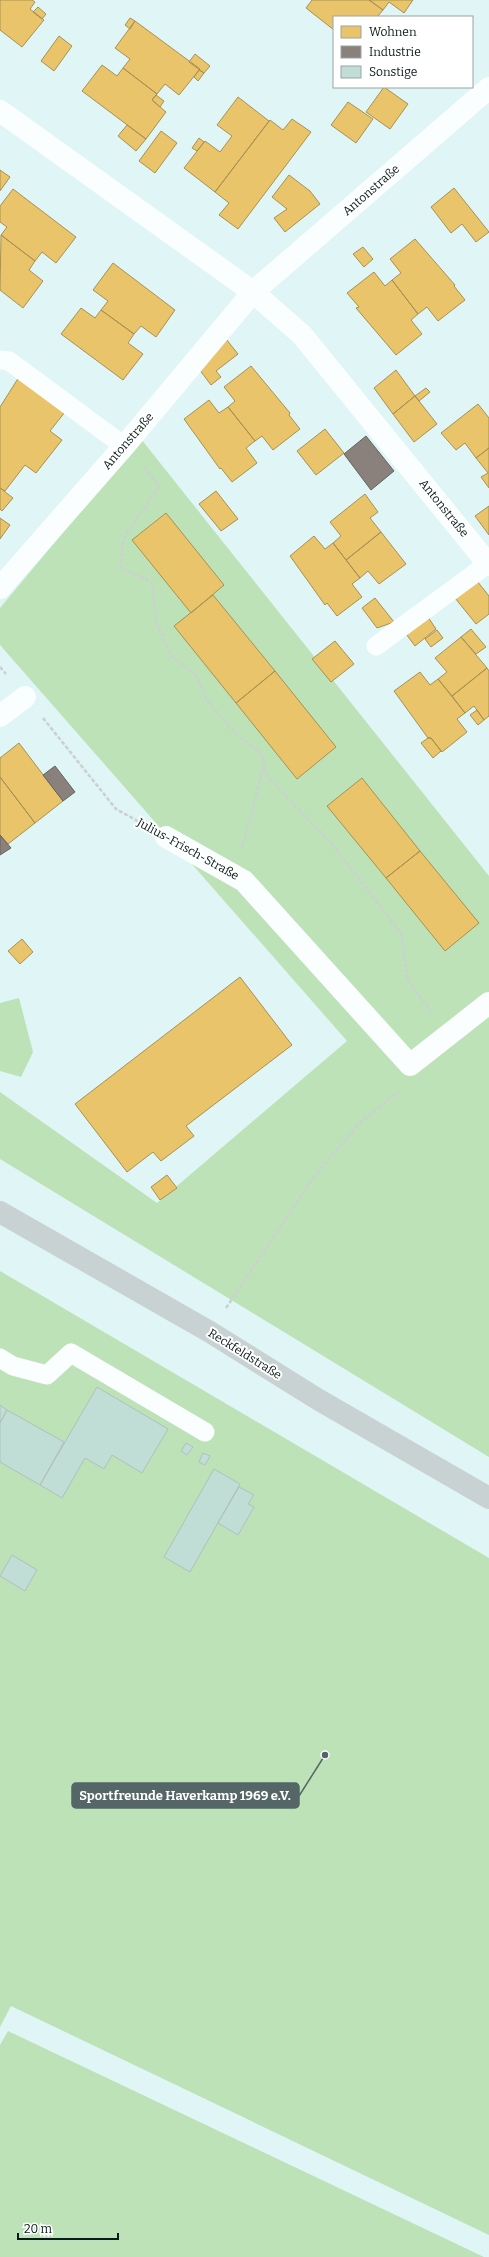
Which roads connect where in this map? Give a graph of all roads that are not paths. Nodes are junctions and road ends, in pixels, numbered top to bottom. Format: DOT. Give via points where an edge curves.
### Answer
graph roads {
  1 [pos="489,88"];
  2 [pos="0,111"];
  3 [pos="253,292"];
  4 [pos="0,360"];
  5 [pos="125,445"];
  6 [pos="489,564"];
  7 [pos="0,588"];
  8 [pos="376,646"];
  9 [pos="25,697"];
  10 [pos="0,716"];
  11 [pos="166,837"];
  12 [pos="489,1003"];
  13 [pos="0,1212"];
  14 [pos="0,1358"];
  15 [pos="205,1432"];
  16 [pos="489,1498"];
  1 -- 3 [label="street, Antonstraße"];
  2 -- 3 [label="street, Antonstraße"];
  3 -- 5 [label="street, Antonstraße"];
  3 -- 6 [label="street, Antonstraße" via="302,335"];
  4 -- 5 [label="lane" via="8,360"];
  5 -- 7 [label="street, Antonstraße"];
  6 -- 8 [label="lane"];
  9 -- 10 [label="street"];
  11 -- 12 [label="street, Julius-Frisch-Straße" via="244,881 410,1065"];
  13 -- 16 [label="street, Reckfeldstraße" via="210,1332 318,1400"];
  14 -- 15 [label="lane" via="13,1366 47,1375 71,1353"];
}
